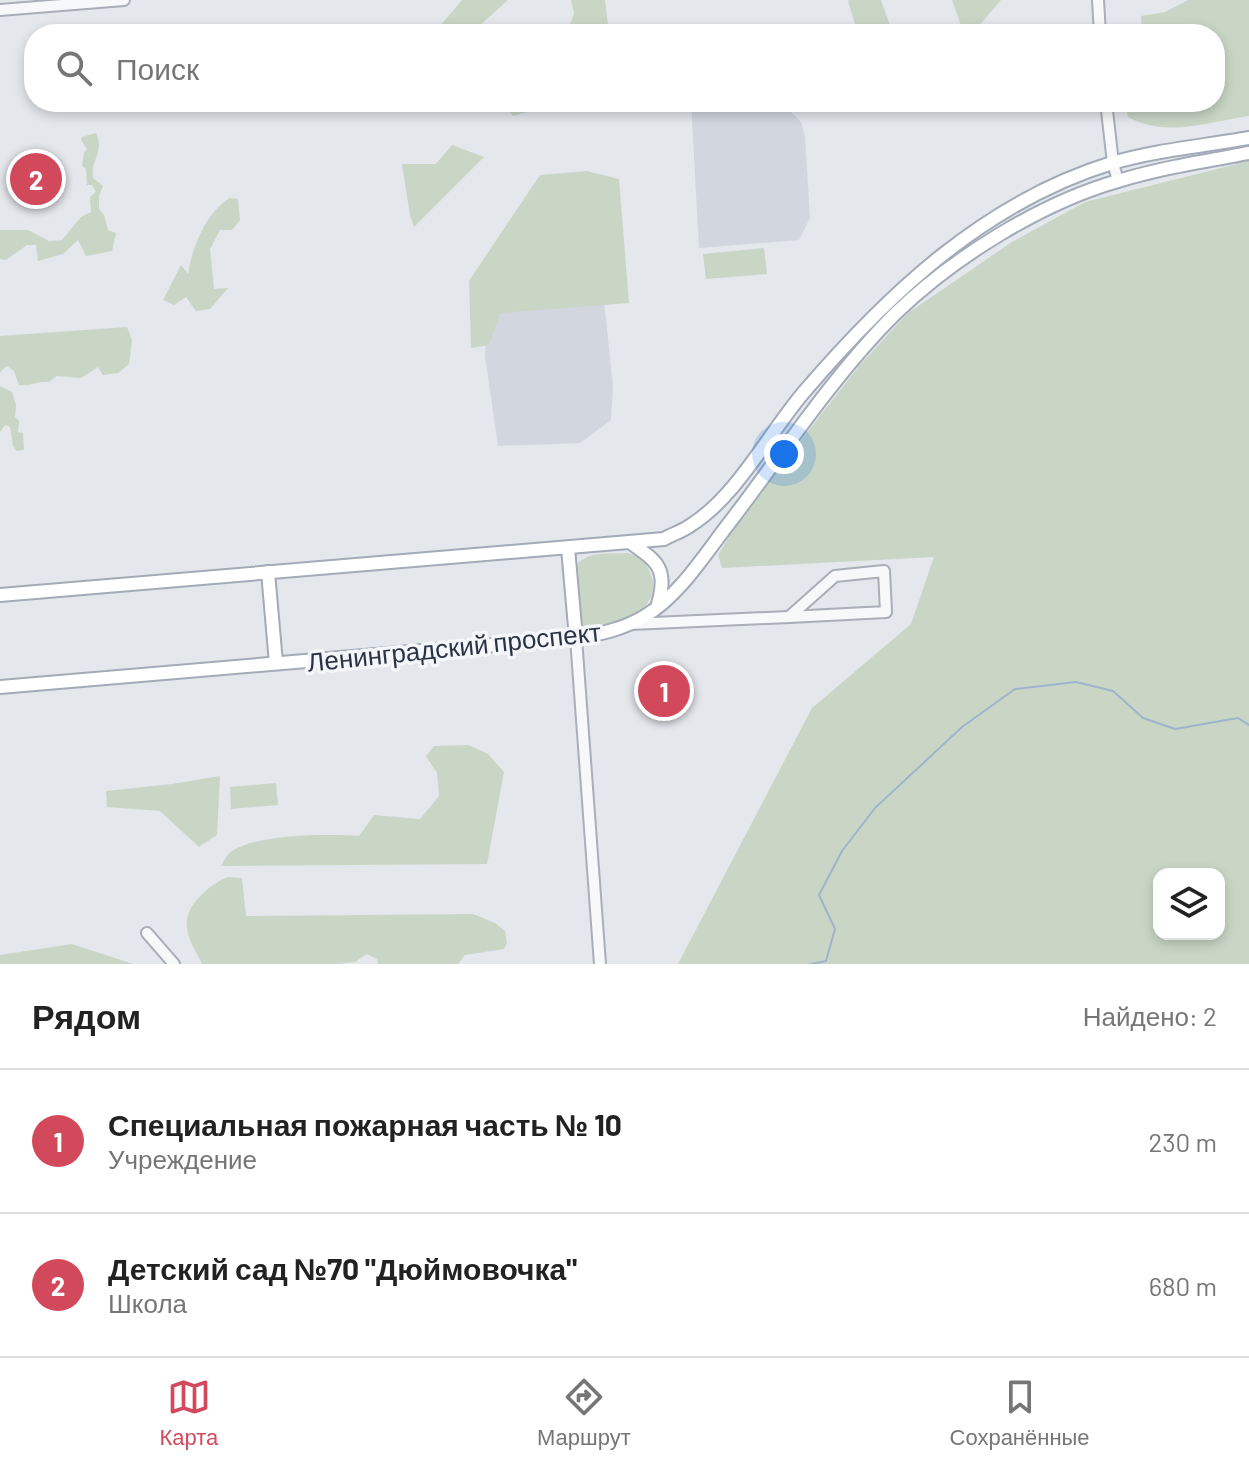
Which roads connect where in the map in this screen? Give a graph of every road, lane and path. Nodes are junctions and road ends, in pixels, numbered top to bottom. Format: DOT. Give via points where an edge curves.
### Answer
graph roads {
  1 [pos="124,0"];
  2 [pos="1098,0"];
  3 [pos="0,10"];
  4 [pos="1099,24"];
  5 [pos="1107,112"];
  6 [pos="1249,138"];
  7 [pos="1249,153"];
  8 [pos="1113,163"];
  9 [pos="1118,181"];
  10 [pos="631,543"];
  11 [pos="568,548"];
  12 [pos="268,572"];
  13 [pos="0,595"];
  14 [pos="657,607"];
  15 [pos="789,617"];
  16 [pos="630,623"];
  17 [pos="576,638"];
  18 [pos="276,663"];
  19 [pos="0,687"];
  20 [pos="147,933"];
  21 [pos="174,964"];
  22 [pos="600,964"];
  1 -- 3 [label="street"];
  2 -- 4 [label="street"];
  5 -- 8 [label="street"];
  6 -- 8 [label="main road"];
  7 -- 9 [label="main road, Ленинградский проспект"];
  8 -- 9 [label="street"];
  8 -- 10 [label="main road" via="1027,199 939,257 845,346 731,489 692,525 664,539"];
  9 -- 14 [label="main road, Ленинградский проспект" via="1054,207 979,249 896,313 689,575"];
  10 -- 11 [label="main road"];
  10 -- 14 [label="main road" via="660,569 664,581"];
  11 -- 12 [label="main road"];
  11 -- 17 [label="main road"];
  12 -- 13 [label="main road"];
  12 -- 18 [label="main road"];
  14 -- 16 [label="main road, Ленинградский проспект"];
  15 -- 15 [label="street" via="886,612 884,571 835,576"];
  15 -- 16 [label="street"];
  16 -- 17 [label="main road, Ленинградский проспект"];
  17 -- 18 [label="main road, Ленинградский проспект"];
  17 -- 22 [label="street"];
  18 -- 19 [label="main road, Ленинградский проспект"];
  20 -- 21 [label="street"];
}
